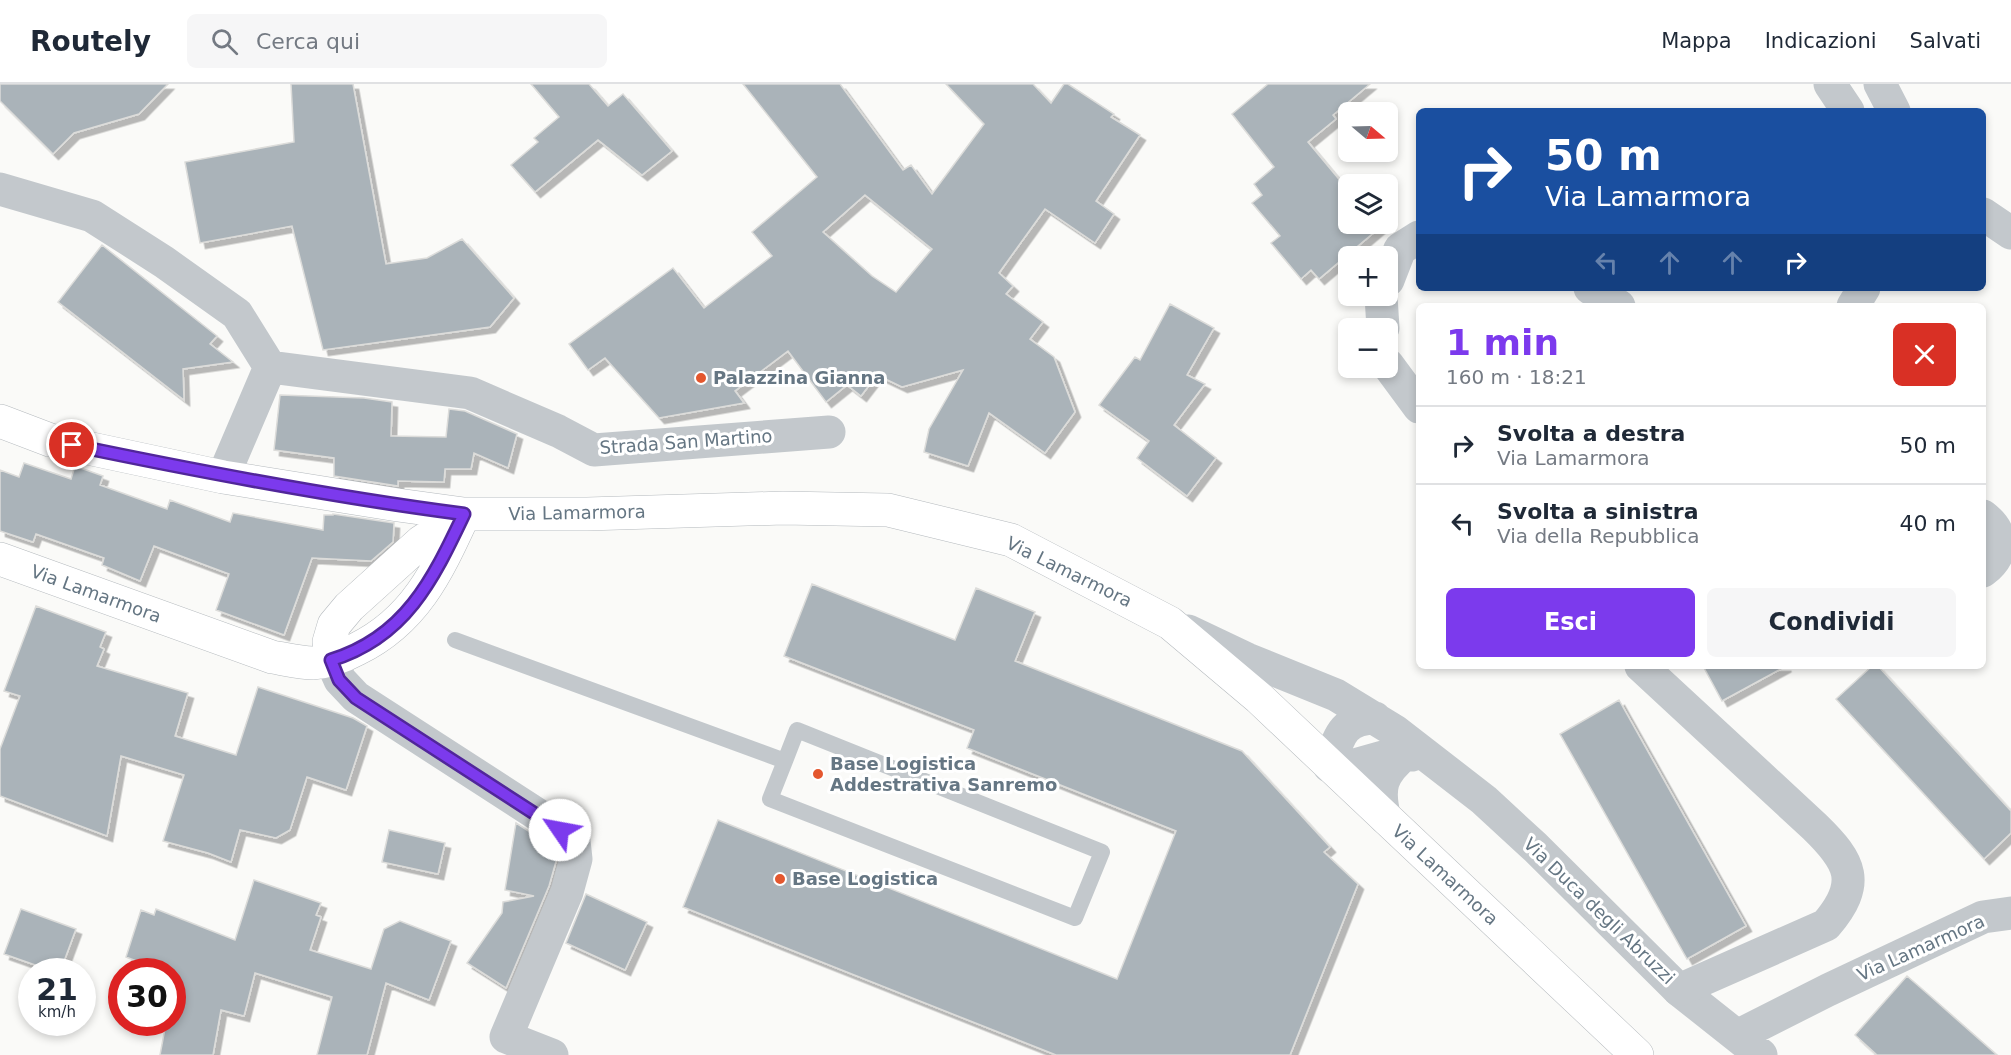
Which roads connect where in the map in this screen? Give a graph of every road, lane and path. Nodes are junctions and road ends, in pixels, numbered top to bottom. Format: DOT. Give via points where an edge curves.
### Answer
graph roads {
  1 [pos="1830,84"];
  2 [pos="1880,84"];
  3 [pos="1846,108"];
  4 [pos="1892,108"];
  5 [pos="0,189"];
  6 [pos="1986,216"];
  7 [pos="2011,233"];
  8 [pos="1416,239"];
  9 [pos="1398,254"];
  10 [pos="1595,291"];
  11 [pos="1614,303"];
  12 [pos="270,367"];
  13 [pos="1398,378"];
  14 [pos="1416,403"];
  15 [pos="0,421"];
  16 [pos="829,432"];
  17 [pos="224,477"];
  18 [pos="464,514"];
  19 [pos="1986,520"];
  20 [pos="0,560"];
  21 [pos="1986,569"];
  22 [pos="1170,623"];
  23 [pos="455,640"];
  24 [pos="331,660"];
  25 [pos="1644,669"];
  26 [pos="1375,718"];
  27 [pos="1417,755"];
  28 [pos="785,761"];
  29 [pos="1329,766"];
  30 [pos="1385,818"];
  31 [pos="2011,913"];
  32 [pos="1679,990"];
  33 [pos="502,1046"];
  34 [pos="1749,1046"];
  35 [pos="552,1055"];
  36 [pos="1637,1055"];
  1 -- 3 [label="street"];
  2 -- 4 [label="street"];
  5 -- 12 [label="street" via="92,216 164,262 237,314"];
  6 -- 7 [label="street"];
  8 -- 9 [label="street"];
  10 -- 11 [label="street"];
  12 -- 16 [label="street, Strada San Martino" via="470,393 594,450"];
  12 -- 17 [label="street"];
  13 -- 14 [label="street"];
  15 -- 17 [label="main road" via="50,440"];
  17 -- 18 [label="main road"];
  18 -- 22 [label="main road, Via Lamarmora" via="888,510 1011,540"];
  18 -- 24 [label="main road, Via Lamarmora" via="439,567 401,620 368,644"];
  18 -- 24 [label="main road" via="421,542 349,607 334,625 329,642"];
  19 -- 21 [label="street" via="1998,535 2000,548"];
  20 -- 24 [label="main road, Via Lamarmora" via="272,657 313,663"];
  22 -- 26 [label="street, Via Duca degli Abruzzi" via="1336,695"];
  22 -- 29 [label="main road, Via Lamarmora" via="1259,698"];
  23 -- 28 [label="lane"];
  24 -- 33 [label="street" via="339,680 356,698 574,841 576,860 567,892"];
  25 -- 32 [label="street, Via Duca degli Abruzzi" via="1838,849 1848,871 1840,909 1826,925"];
  26 -- 27 [label="street, Via Duca degli Abruzzi"];
  26 -- 29 [label="street" via="1350,723 1338,740"];
  27 -- 29 [label="street"];
  27 -- 30 [label="street" via="1393,764 1384,776 1380,797"];
  27 -- 32 [label="street, Via Duca degli Abruzzi" via="1484,800"];
  28 -- 28 [label="lane" via="770,799 1075,918 1102,852 797,730"];
  29 -- 30 [label="main road, Via Lamarmora"];
  30 -- 36 [label="main road, Via Lamarmora"];
  31 -- 34 [label="street, Via Lamarmora" via="1983,917 1828,990"];
  32 -- 34 [label="street, Via Lamarmora"];
  33 -- 35 [label="street"];
}
